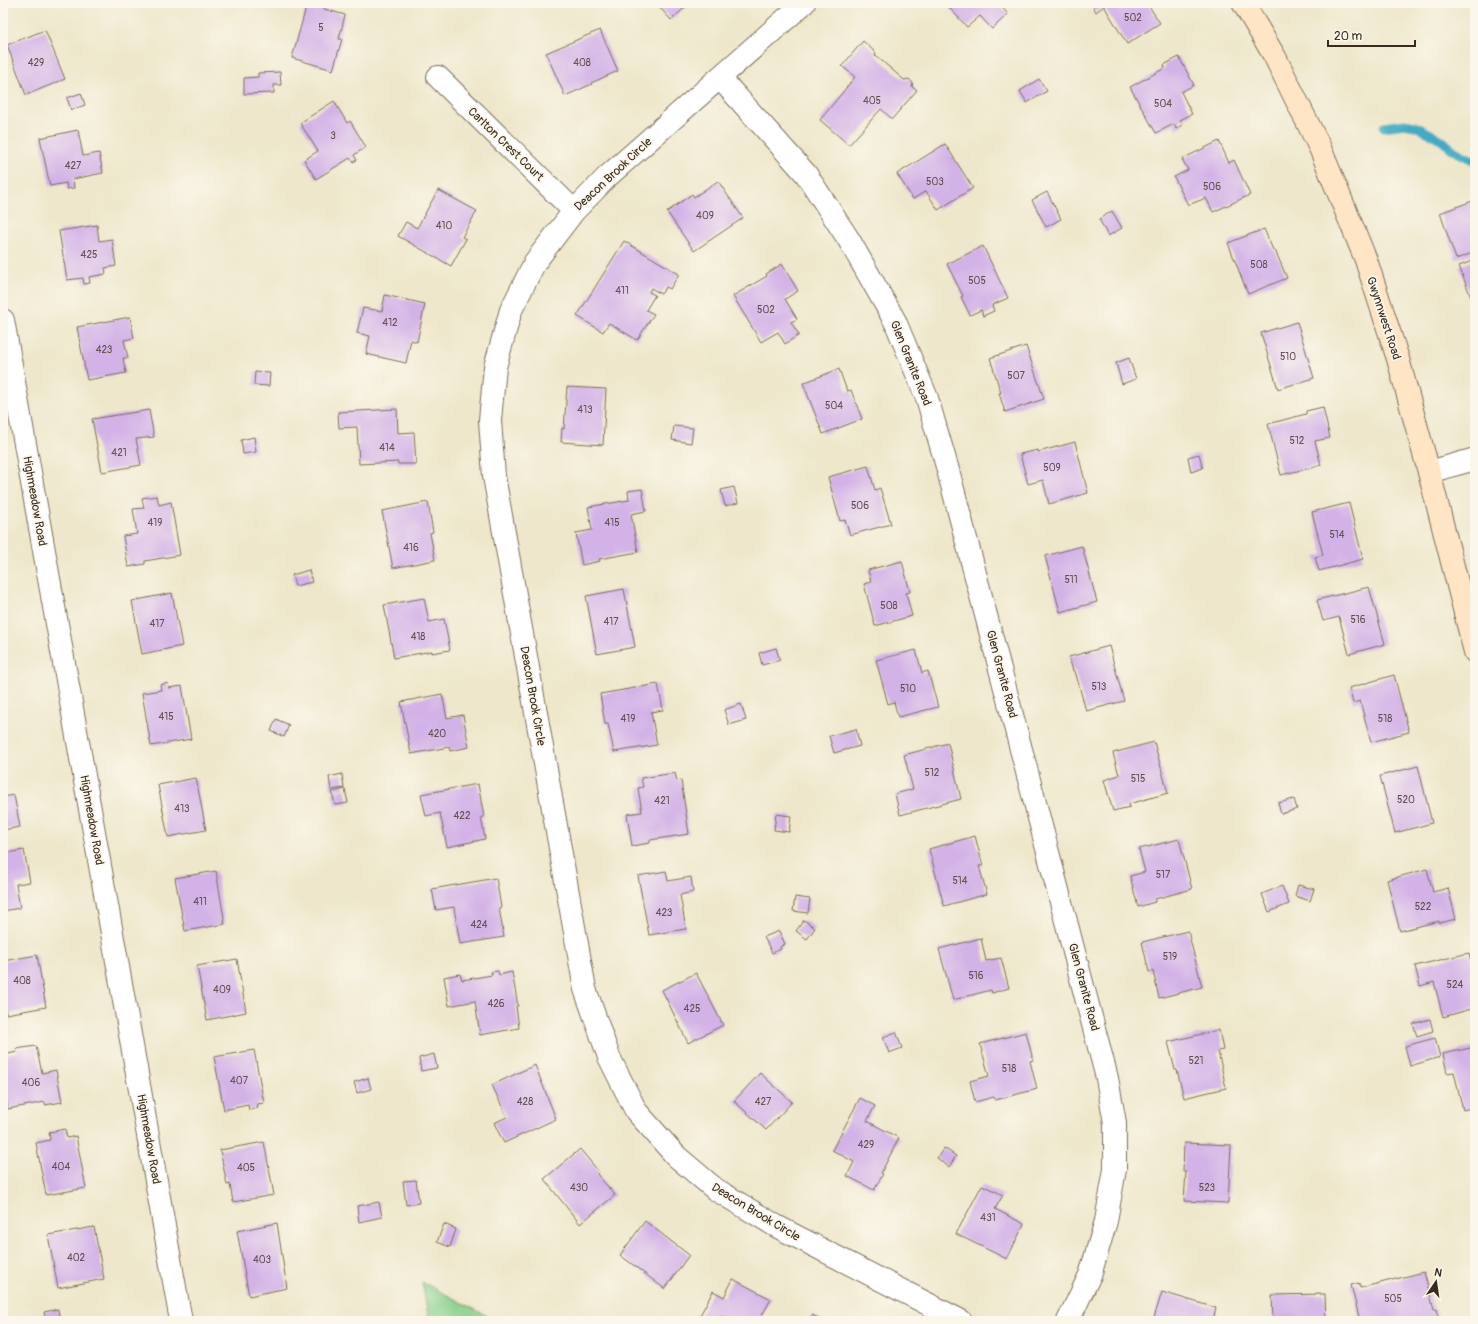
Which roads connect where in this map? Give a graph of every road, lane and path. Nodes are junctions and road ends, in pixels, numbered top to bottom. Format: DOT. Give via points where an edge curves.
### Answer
graph roads {
  1 [pos="804,3"];
  2 [pos="1243,3"];
  3 [pos="438,78"];
  4 [pos="720,78"];
  5 [pos="574,211"];
  6 [pos="3,320"];
  7 [pos="1475,459"];
  8 [pos="1429,472"];
  9 [pos="1475,652"];
  10 [pos="181,1321"];
  11 [pos="961,1321"];
  12 [pos="1068,1321"];
  1 -- 4 [label="street, Deacon Brook Circle"];
  2 -- 8 [label="street, Gwynnwest Road" via="1275,57 1320,148 1366,260 1398,359"];
  3 -- 5 [label="street, Carlton Crest Court"];
  4 -- 5 [label="street, Deacon Brook Circle" via="608,176"];
  4 -- 12 [label="street, Glen Granite Road" via="806,174 850,240 895,321 927,398 948,470 1108,1078 1115,1123 1115,1169 1106,1221 1090,1275"];
  5 -- 11 [label="street, Deacon Brook Circle" via="535,262 511,310 495,367 490,420 494,476 585,988 608,1057 636,1111 676,1156 715,1189 776,1226"];
  6 -- 10 [label="street, Highmeadow Road"];
  7 -- 8 [label="street"];
  8 -- 9 [label="street, Gwynnwest Road"];
}
